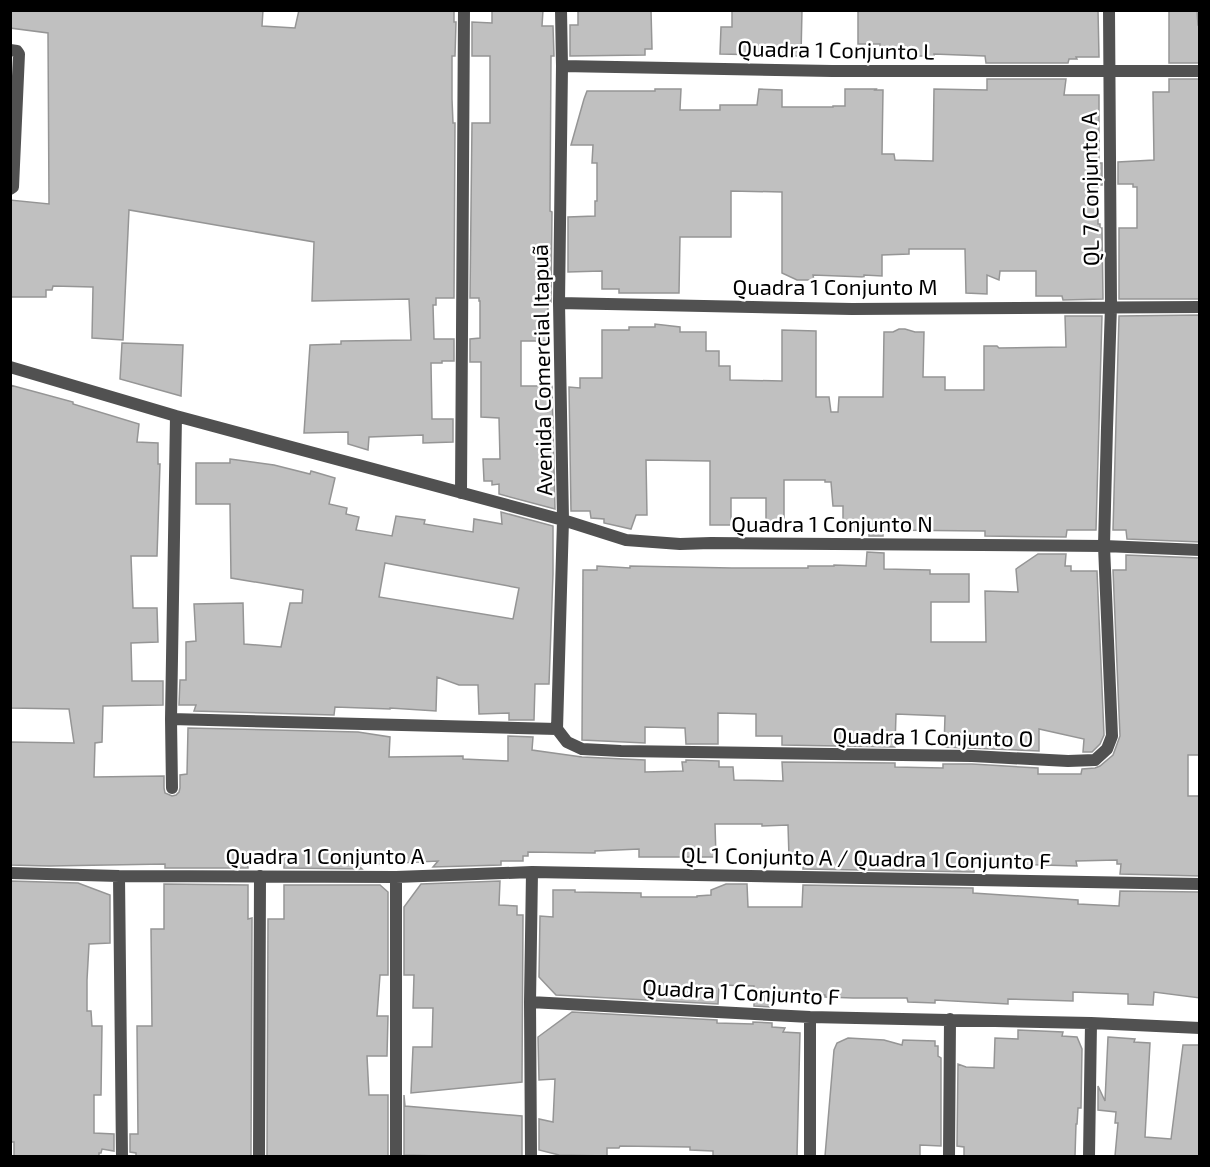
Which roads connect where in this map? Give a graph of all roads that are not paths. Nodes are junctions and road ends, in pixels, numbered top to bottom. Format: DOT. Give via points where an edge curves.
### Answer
graph roads {
  1 [pos="464,10"];
  2 [pos="561,10"];
  3 [pos="1109,10"];
  4 [pos="10,50"];
  5 [pos="562,66"];
  6 [pos="1200,71"];
  7 [pos="1109,72"];
  8 [pos="10,189"];
  9 [pos="559,303"];
  10 [pos="1112,306"];
  11 [pos="1200,307"];
  12 [pos="10,367"];
  13 [pos="176,416"];
  14 [pos="461,493"];
  15 [pos="563,520"];
  16 [pos="1104,546"];
  17 [pos="1200,550"];
  18 [pos="171,719"];
  19 [pos="557,729"];
  20 [pos="172,788"];
  21 [pos="532,872"];
  22 [pos="10,873"];
  23 [pos="119,876"];
  24 [pos="260,876"];
  25 [pos="396,877"];
  26 [pos="1200,884"];
  27 [pos="530,1002"];
  28 [pos="810,1017"];
  29 [pos="950,1019"];
  30 [pos="1091,1023"];
  31 [pos="1200,1028"];
  32 [pos="122,1156"];
  33 [pos="259,1156"];
  34 [pos="396,1156"];
  35 [pos="531,1156"];
  36 [pos="810,1156"];
  37 [pos="949,1156"];
  38 [pos="1089,1156"];
  1 -- 14 [label="street"];
  2 -- 5 [label="street, Avenida Comercial Itapuã"];
  3 -- 7 [label="street, QL 7 Conjunto A"];
  4 -- 8 [label="street" via="19,54"];
  5 -- 7 [label="street, Quadra 1 Conjunto L"];
  5 -- 9 [label="street, Avenida Comercial Itapuã"];
  6 -- 7 [label="street, Quadra 1 Conjunto L"];
  7 -- 10 [label="street, QL 7 Conjunto A"];
  9 -- 10 [label="street, Quadra 1 Conjunto M" via="852,309"];
  9 -- 15 [label="street, Avenida Comercial Itapuã"];
  10 -- 11 [label="street, Quadra 1 Conjunto M"];
  10 -- 16 [label="street, QL 7 Conjunto A"];
  12 -- 13 [label="street, Quadra 1 Conjunto N"];
  13 -- 14 [label="street, Quadra 1 Conjunto N"];
  13 -- 18 [label="street"];
  14 -- 15 [label="street, Quadra 1 Conjunto N"];
  15 -- 16 [label="street, Quadra 1 Conjunto N" via="626,540 680,544"];
  15 -- 19 [label="street, Avenida Comercial Itapuã"];
  16 -- 17 [label="street, Quadra 1 Conjunto N"];
  16 -- 19 [label="street, Quadra 1 Conjunto O" via="1112,736 1107,749 1095,760 582,749 567,742"];
  18 -- 19 [label="street"];
  18 -- 20 [label="street"];
  21 -- 25 [label="street, Quadra 1 Conjunto A"];
  21 -- 26 [label="street, QL 1 Conjunto A / Quadra 1 Conjunto F"];
  21 -- 27 [label="street"];
  22 -- 23 [label="street, Quadra 1 Conjunto A"];
  23 -- 24 [label="street, Quadra 1 Conjunto A"];
  23 -- 32 [label="street"];
  24 -- 25 [label="street, Quadra 1 Conjunto A"];
  24 -- 33 [label="street"];
  25 -- 34 [label="street"];
  27 -- 28 [label="street, Quadra 1 Conjunto F"];
  27 -- 35 [label="street"];
  28 -- 29 [label="street, Quadra 1 Conjunto F"];
  28 -- 36 [label="street"];
  29 -- 30 [label="street, Quadra 1 Conjunto F"];
  29 -- 37 [label="street"];
  30 -- 31 [label="street, Quadra 1 Conjunto F"];
  30 -- 38 [label="street"];
}
